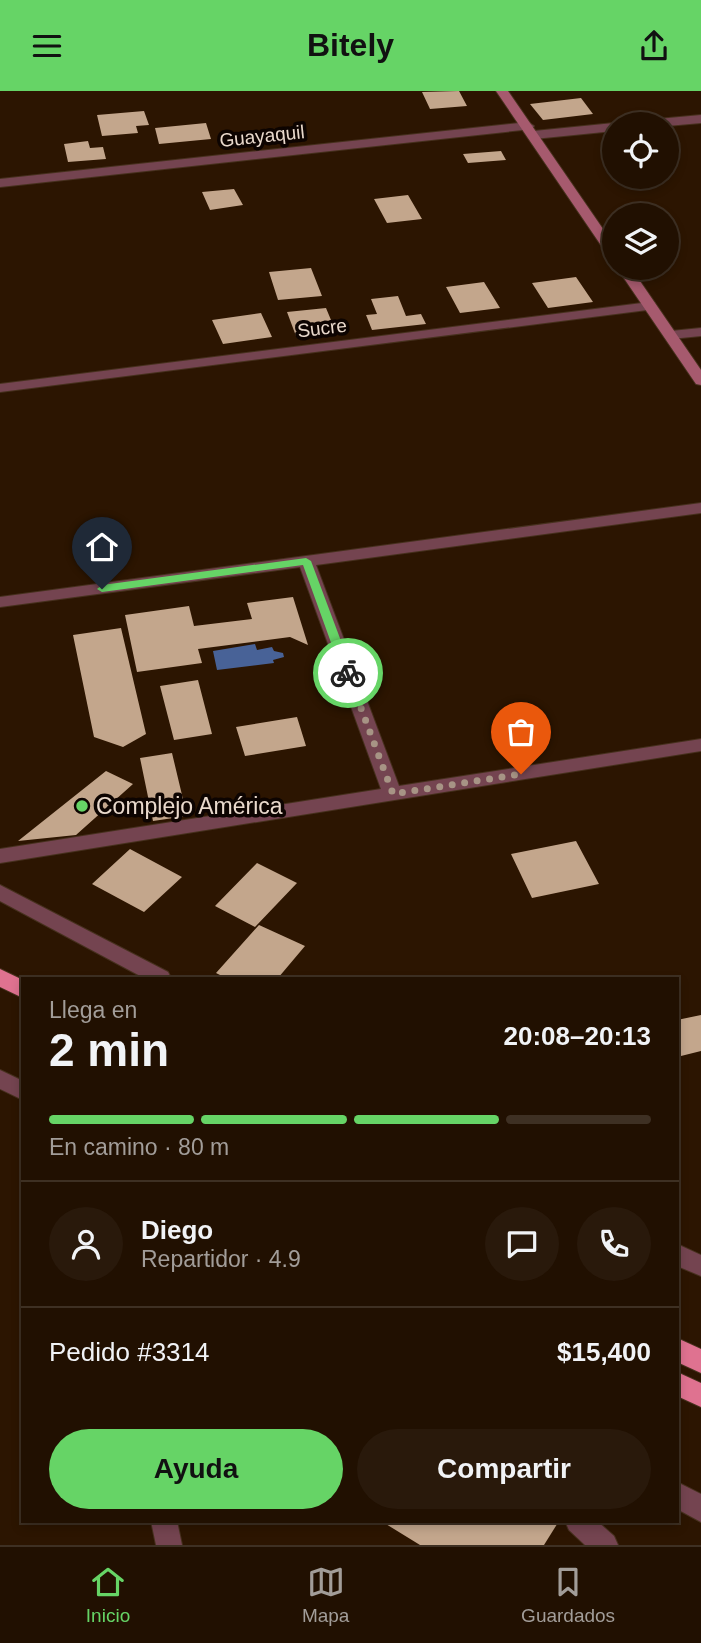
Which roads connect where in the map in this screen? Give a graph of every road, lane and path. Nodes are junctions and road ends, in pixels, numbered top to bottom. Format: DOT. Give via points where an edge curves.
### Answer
graph roads {
  1 [pos="502,91"];
  2 [pos="701,119"];
  3 [pos="679,121"];
  4 [pos="602,128"];
  5 [pos="531,131"];
  6 [pos="0,183"];
  7 [pos="602,236"];
  8 [pos="632,280"];
  9 [pos="650,306"];
  10 [pos="701,332"];
  11 [pos="671,335"];
  12 [pos="701,381"];
  13 [pos="0,388"];
  14 [pos="701,508"];
  15 [pos="306,561"];
  16 [pos="0,602"];
  17 [pos="701,745"];
  18 [pos="393,794"];
  19 [pos="0,856"];
  20 [pos="0,892"];
  21 [pos="0,977"];
  22 [pos="159,977"];
  23 [pos="21,989"];
  24 [pos="0,1079"];
  25 [pos="21,1090"];
  26 [pos="679,1255"];
  27 [pos="701,1266"];
  28 [pos="679,1350"];
  29 [pos="701,1363"];
  30 [pos="679,1384"];
  31 [pos="701,1396"];
  32 [pos="679,1495"];
  33 [pos="701,1509"];
  34 [pos="164,1523"];
  35 [pos="580,1523"];
  36 [pos="169,1545"];
  37 [pos="605,1545"];
  1 -- 5 [label="main road"];
  2 -- 3 [label="street"];
  4 -- 5 [label="street, Guayaquil"];
  5 -- 6 [label="street, Guayaquil"];
  5 -- 7 [label="main road"];
  8 -- 9 [label="main road"];
  9 -- 11 [label="main road"];
  9 -- 13 [label="street, Sucre"];
  10 -- 11 [label="street"];
  11 -- 12 [label="main road"];
  14 -- 15 [label="street"];
  15 -- 16 [label="street"];
  15 -- 18 [label="street"];
  17 -- 18 [label="street"];
  18 -- 19 [label="street"];
  20 -- 22 [label="street"];
  21 -- 23 [label="highway"];
  24 -- 25 [label="street"];
  26 -- 27 [label="street"];
  28 -- 29 [label="highway"];
  30 -- 31 [label="highway"];
  32 -- 33 [label="street"];
  34 -- 36 [label="street"];
  35 -- 37 [label="street"];
}
